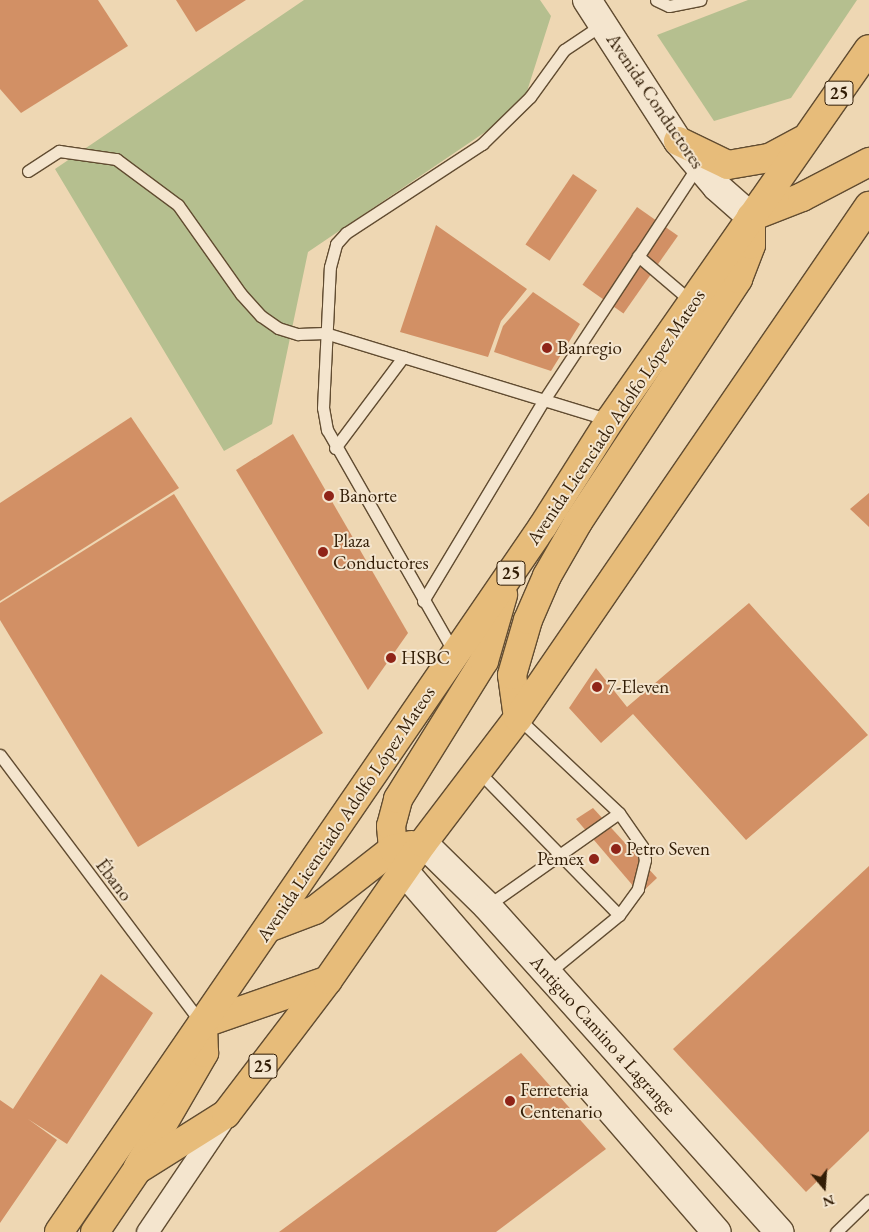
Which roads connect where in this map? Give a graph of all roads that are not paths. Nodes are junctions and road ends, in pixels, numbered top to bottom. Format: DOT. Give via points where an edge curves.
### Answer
graph roads {
  1 [pos="588,0"];
  2 [pos="656,0"];
  3 [pos="700,0"];
  4 [pos="603,24"];
  5 [pos="869,49"];
  6 [pos="809,136"];
  7 [pos="678,141"];
  8 [pos="869,162"];
  9 [pos="698,166"];
  10 [pos="28,171"];
  11 [pos="869,206"];
  12 [pos="751,217"];
  13 [pos="638,256"];
  14 [pos="692,302"];
  15 [pos="325,333"];
  16 [pos="404,357"];
  17 [pos="544,400"];
  18 [pos="610,420"];
  19 [pos="335,448"];
  20 [pos="506,579"];
  21 [pos="423,601"];
  22 [pos="455,654"];
  23 [pos="518,718"];
  24 [pos="0,756"];
  25 [pos="477,770"];
  26 [pos="619,813"];
  27 [pos="423,842"];
  28 [pos="561,857"];
  29 [pos="398,859"];
  30 [pos="487,906"];
  31 [pos="619,915"];
  32 [pos="268,928"];
  33 [pos="548,973"];
  34 [pos="328,980"];
  35 [pos="202,1024"];
  36 [pos="226,1114"];
  37 [pos="136,1170"];
  38 [pos="869,1200"];
  39 [pos="59,1232"];
  40 [pos="95,1232"];
  41 [pos="147,1232"];
  42 [pos="717,1232"];
  43 [pos="780,1232"];
  44 [pos="836,1232"];
  1 -- 4 [label="street, Avenida Conductores"];
  2 -- 3 [label="lane" via="669,6"];
  4 -- 7 [label="street, Avenida Conductores"];
  4 -- 15 [label="lane" via="564,50 530,97 482,144 346,233 336,244 330,267"];
  5 -- 6 [label="main road, Avenida Licenciado Adolfo López Mateos / 25"];
  6 -- 7 [label="main road" via="769,158 728,165"];
  6 -- 12 [label="main road, Avenida Licenciado Adolfo López Mateos / 25"];
  7 -- 9 [label="street, Avenida Conductores"];
  8 -- 12 [label="main road" via="802,197"];
  9 -- 12 [label="street, Avenida Conductores"];
  9 -- 13 [label="lane"];
  10 -- 15 [label="lane" via="59,151 116,159 178,205 221,270 261,316 278,328 298,334"];
  11 -- 23 [label="main road"];
  12 -- 14 [label="main road, Avenida Licenciado Adolfo López Mateos / 25"];
  12 -- 23 [label="main road" via="751,246 738,280 578,522 547,576 528,620 512,675"];
  13 -- 14 [label="lane"];
  13 -- 17 [label="lane"];
  14 -- 18 [label="main road, Avenida Licenciado Adolfo López Mateos / 25"];
  15 -- 16 [label="lane"];
  15 -- 19 [label="lane" via="322,408"];
  16 -- 17 [label="lane"];
  16 -- 19 [label="lane"];
  17 -- 18 [label="lane"];
  17 -- 21 [label="lane"];
  18 -- 20 [label="main road, Avenida Licenciado Adolfo López Mateos / 25"];
  19 -- 21 [label="lane"];
  20 -- 22 [label="main road, Avenida Licenciado Adolfo López Mateos / 25"];
  20 -- 29 [label="main road" via="484,661 398,799 391,826"];
  21 -- 22 [label="lane"];
  22 -- 32 [label="main road, Avenida Licenciado Adolfo López Mateos / 25"];
  23 -- 25 [label="main road"];
  23 -- 26 [label="lane"];
  24 -- 35 [label="lane, Ébano"];
  25 -- 27 [label="main road"];
  25 -- 28 [label="lane"];
  26 -- 28 [label="lane"];
  26 -- 31 [label="lane" via="642,846 645,860 638,889"];
  27 -- 29 [label="main road"];
  27 -- 30 [label="street, Antiguo Camino a Lagrange"];
  28 -- 30 [label="lane"];
  28 -- 31 [label="lane"];
  29 -- 32 [label="main road" via="315,910"];
  29 -- 34 [label="main road, 25"];
  29 -- 42 [label="street"];
  30 -- 33 [label="street, Antiguo Camino a Lagrange"];
  31 -- 33 [label="lane"];
  32 -- 35 [label="main road, Avenida Licenciado Adolfo López Mateos / 25"];
  33 -- 43 [label="street, Antiguo Camino a Lagrange"];
  34 -- 35 [label="main road"];
  34 -- 36 [label="main road, 25"];
  35 -- 37 [label="main road" via="204,1053"];
  35 -- 39 [label="main road, Avenida Licenciado Adolfo López Mateos / 25"];
  36 -- 37 [label="main road, 25"];
  36 -- 41 [label="street"];
  37 -- 40 [label="main road, 25"];
  38 -- 44 [label="lane"];
}
